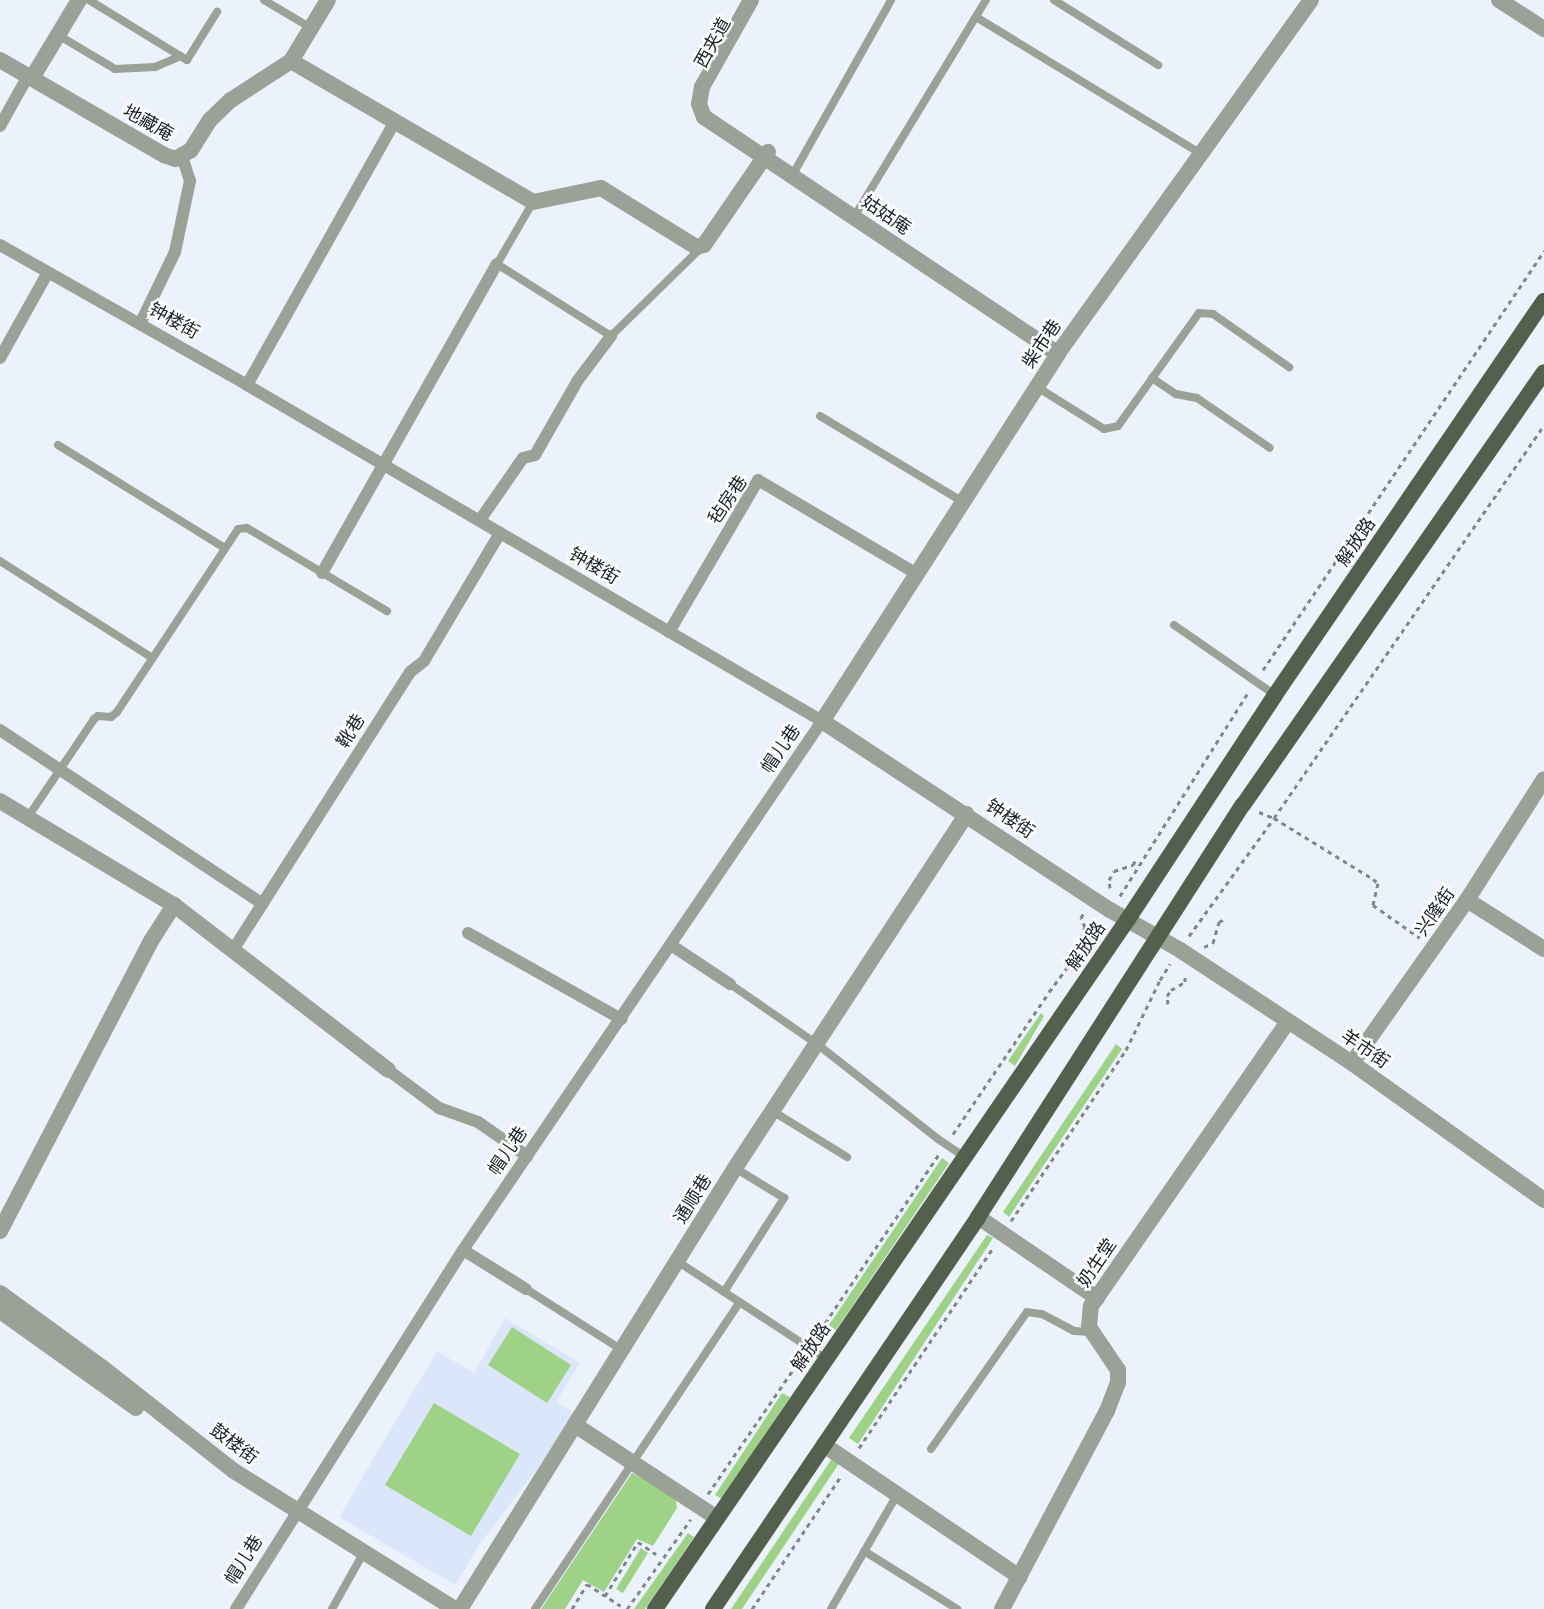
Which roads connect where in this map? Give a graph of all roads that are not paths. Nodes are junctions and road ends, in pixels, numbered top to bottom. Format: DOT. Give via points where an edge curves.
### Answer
graph roads {
  1 [pos="79,0"];
  2 [pos="89,0"];
  3 [pos="264,0"];
  4 [pos="328,0"];
  5 [pos="751,0"];
  6 [pos="759,0"];
  7 [pos="891,0"];
  8 [pos="986,0"];
  9 [pos="1054,0"];
  10 [pos="1311,0"];
  11 [pos="1499,0"];
  12 [pos="217,12"];
  13 [pos="976,17"];
  14 [pos="311,28"];
  15 [pos="1544,29"];
  16 [pos="58,35"];
  17 [pos="181,56"];
  18 [pos="0,60"];
  19 [pos="291,61"];
  20 [pos="1158,65"];
  21 [pos="30,77"];
  22 [pos="704,105"];
  23 [pos="396,120"];
  24 [pos="0,126"];
  25 [pos="766,154"];
  26 [pos="1202,154"];
  27 [pos="182,157"];
  28 [pos="794,173"];
  29 [pos="533,202"];
  30 [pos="856,214"];
  31 [pos="0,245"];
  32 [pos="704,245"];
  33 [pos="497,264"];
  34 [pos="48,272"];
  35 [pos="1544,302"];
  36 [pos="140,324"];
  37 [pos="611,336"];
  38 [pos="1060,351"];
  39 [pos="0,358"];
  40 [pos="1289,367"];
  41 [pos="1544,372"];
  42 [pos="1152,378"];
  43 [pos="247,385"];
  44 [pos="1036,387"];
  45 [pos="820,416"];
  46 [pos="58,445"];
  47 [pos="1270,447"];
  48 [pos="382,464"];
  49 [pos="963,502"];
  50 [pos="480,520"];
  51 [pos="500,533"];
  52 [pos="225,548"];
  53 [pos="0,561"];
  54 [pos="322,573"];
  55 [pos="917,574"];
  56 [pos="387,611"];
  57 [pos="1174,625"];
  58 [pos="669,632"];
  59 [pos="152,658"];
  60 [pos="1275,695"];
  61 [pos="822,721"];
  62 [pos="0,730"];
  63 [pos="59,771"];
  64 [pos="1544,779"];
  65 [pos="0,801"];
  66 [pos="967,814"];
  67 [pos="28,817"];
  68 [pos="1467,900"];
  69 [pos="170,903"];
  70 [pos="263,904"];
  71 [pos="1128,919"];
  72 [pos="468,933"];
  73 [pos="1158,938"];
  74 [pos="671,945"];
  75 [pos="1544,949"];
  76 [pos="233,950"];
  77 [pos="730,984"];
  78 [pos="621,1019"];
  79 [pos="1288,1021"];
  80 [pos="817,1044"];
  81 [pos="1352,1063"];
  82 [pos="388,1070"];
  83 [pos="774,1112"];
  84 [pos="527,1156"];
  85 [pos="847,1157"];
  86 [pos="965,1157"];
  87 [pos="735,1168"];
  88 [pos="1544,1200"];
  89 [pos="0,1208"];
  90 [pos="978,1217"];
  91 [pos="0,1231"];
  92 [pos="463,1250"];
  93 [pos="677,1261"];
  94 [pos="526,1289"];
  95 [pos="724,1292"];
  96 [pos="0,1293"];
  97 [pos="1097,1298"];
  98 [pos="740,1302"];
  99 [pos="0,1311"];
  100 [pos="1092,1332"];
  101 [pos="622,1350"];
  102 [pos="826,1359"];
  103 [pos="575,1425"];
  104 [pos="824,1445"];
  105 [pos="931,1449"];
  106 [pos="631,1462"];
  107 [pos="898,1493"];
  108 [pos="294,1514"];
  109 [pos="717,1518"];
  110 [pos="864,1551"];
  111 [pos="362,1555"];
  112 [pos="1020,1577"];
  113 [pos="236,1609"];
  114 [pos="332,1609"];
  115 [pos="443,1609"];
  116 [pos="455,1609"];
  117 [pos="460,1609"];
  118 [pos="535,1609"];
  119 [pos="655,1609"];
  120 [pos="713,1609"];
  121 [pos="831,1609"];
  122 [pos="957,1609"];
  123 [pos="1002,1609"];
  1 -- 16 [label="street"];
  2 -- 17 [label="lane"];
  3 -- 14 [label="lane"];
  4 -- 14 [label="street"];
  5 -- 22 [label="street, 西夹道" via="702,87"];
  6 -- 22 [label="street, 西夹道"];
  7 -- 28 [label="lane"];
  8 -- 13 [label="lane"];
  9 -- 20 [label="lane"];
  10 -- 26 [label="street, 柴市巷"];
  11 -- 15 [label="street"];
  12 -- 17 [label="lane" via="187,60"];
  13 -- 26 [label="lane"];
  13 -- 30 [label="lane"];
  14 -- 19 [label="street"];
  16 -- 17 [label="lane" via="115,69 155,67"];
  16 -- 21 [label="street"];
  18 -- 21 [label="street, 地藏庵"];
  19 -- 23 [label="street"];
  19 -- 27 [label="street, 地藏庵" via="231,100"];
  21 -- 24 [label="street"];
  21 -- 27 [label="street, 地藏庵" via="164,155"];
  22 -- 25 [label="street, 姑姑庵"];
  23 -- 29 [label="street"];
  23 -- 43 [label="street"];
  25 -- 28 [label="street, 姑姑庵"];
  25 -- 32 [label="street"];
  26 -- 38 [label="street, 柴市巷"];
  27 -- 36 [label="street" via="190,181 175,252"];
  28 -- 30 [label="street, 姑姑庵"];
  29 -- 32 [label="street" via="601,188 691,245"];
  29 -- 33 [label="lane"];
  30 -- 38 [label="street, 姑姑庵"];
  31 -- 34 [label="street, 钟楼街"];
  32 -- 37 [label="lane"];
  33 -- 37 [label="lane"];
  33 -- 48 [label="street"];
  34 -- 36 [label="street, 钟楼街"];
  34 -- 39 [label="street"];
  35 -- 60 [label="main road, 解放路"];
  36 -- 43 [label="street, 钟楼街"];
  37 -- 50 [label="street" via="578,380 535,454 522,458"];
  38 -- 44 [label="street, 柴市巷"];
  40 -- 42 [label="lane" via="1213,314 1199,313"];
  41 -- 73 [label="main road" via="1243,805"];
  42 -- 44 [label="lane" via="1118,426 1104,429"];
  42 -- 47 [label="lane" via="1176,394 1197,398"];
  43 -- 48 [label="street, 钟楼街"];
  44 -- 49 [label="street, 柴市巷"];
  45 -- 49 [label="lane"];
  46 -- 52 [label="lane"];
  48 -- 50 [label="street, 钟楼街"];
  48 -- 54 [label="street"];
  49 -- 55 [label="street, 柴市巷"];
  50 -- 51 [label="street, 钟楼街"];
  51 -- 58 [label="street, 钟楼街"];
  51 -- 70 [label="street, 靴巷" via="424,661 410,672"];
  52 -- 54 [label="lane" via="238,529 247,528"];
  52 -- 59 [label="lane"];
  53 -- 59 [label="lane"];
  54 -- 56 [label="lane"];
  55 -- 58 [label="street, 毡房巷" via="759,480"];
  55 -- 61 [label="street, 柴市巷"];
  57 -- 60 [label="lane"];
  58 -- 61 [label="street, 钟楼街"];
  59 -- 63 [label="lane" via="117,712 111,717 94,719"];
  60 -- 71 [label="main road, 解放路"];
  61 -- 66 [label="street, 钟楼街"];
  61 -- 74 [label="street, 帽儿巷"];
  62 -- 63 [label="street"];
  63 -- 67 [label="lane"];
  63 -- 70 [label="street"];
  64 -- 68 [label="street, 兴隆街"];
  65 -- 67 [label="street"];
  66 -- 71 [label="street, 钟楼街"];
  66 -- 80 [label="street, 通顺巷"];
  67 -- 69 [label="street"];
  68 -- 75 [label="street"];
  68 -- 81 [label="street, 兴隆街"];
  69 -- 76 [label="street"];
  69 -- 89 [label="street" via="142,937"];
  69 -- 91 [label="street"];
  70 -- 76 [label="street, 靴巷"];
  71 -- 73 [label="street, 钟楼街"];
  71 -- 86 [label="main road, 解放路"];
  72 -- 78 [label="street"];
  73 -- 79 [label="street, 羊市街"];
  73 -- 90 [label="main road"];
  74 -- 77 [label="street"];
  74 -- 78 [label="street, 帽儿巷"];
  76 -- 82 [label="street"];
  77 -- 80 [label="lane"];
  78 -- 84 [label="street, 帽儿巷"];
  79 -- 81 [label="street, 羊市街"];
  79 -- 97 [label="street, 奶生堂"];
  80 -- 83 [label="street, 通顺巷"];
  80 -- 86 [label="lane"];
  81 -- 88 [label="street, 羊市街"];
  82 -- 84 [label="street" via="439,1108 478,1122"];
  83 -- 85 [label="lane"];
  83 -- 87 [label="street, 通顺巷"];
  84 -- 92 [label="street, 帽儿巷"];
  86 -- 102 [label="main road, 解放路"];
  87 -- 93 [label="street, 通顺巷"];
  87 -- 95 [label="lane" via="784,1198"];
  90 -- 97 [label="street"];
  90 -- 104 [label="main road"];
  92 -- 94 [label="street"];
  92 -- 108 [label="street, 帽儿巷"];
  93 -- 95 [label="lane"];
  93 -- 101 [label="street, 通顺巷"];
  94 -- 101 [label="lane"];
  95 -- 98 [label="lane"];
  96 -- 108 [label="street, 鼓楼街"];
  97 -- 100 [label="street, 奶生堂" via="1089,1317"];
  98 -- 102 [label="lane"];
  98 -- 106 [label="lane"];
  99 -- 108 [label="street, 鼓楼街" via="232,1477"];
  100 -- 105 [label="lane" via="1074,1331 1042,1314 1027,1312"];
  100 -- 112 [label="street" via="1118,1370 1118,1383"];
  101 -- 103 [label="street, 通顺巷"];
  102 -- 109 [label="main road, 解放路"];
  103 -- 106 [label="street"];
  103 -- 117 [label="street, 通顺巷"];
  104 -- 107 [label="street"];
  104 -- 120 [label="main road"];
  106 -- 109 [label="street"];
  106 -- 118 [label="lane"];
  107 -- 110 [label="lane"];
  107 -- 112 [label="street"];
  108 -- 111 [label="street, 鼓楼街"];
  108 -- 113 [label="street, 帽儿巷"];
  109 -- 119 [label="main road, 解放路"];
  110 -- 121 [label="lane"];
  110 -- 122 [label="lane"];
  111 -- 114 [label="lane"];
  111 -- 115 [label="street, 鼓楼街"];
  111 -- 116 [label="street, 鼓楼街"];
  112 -- 123 [label="street"];
}
